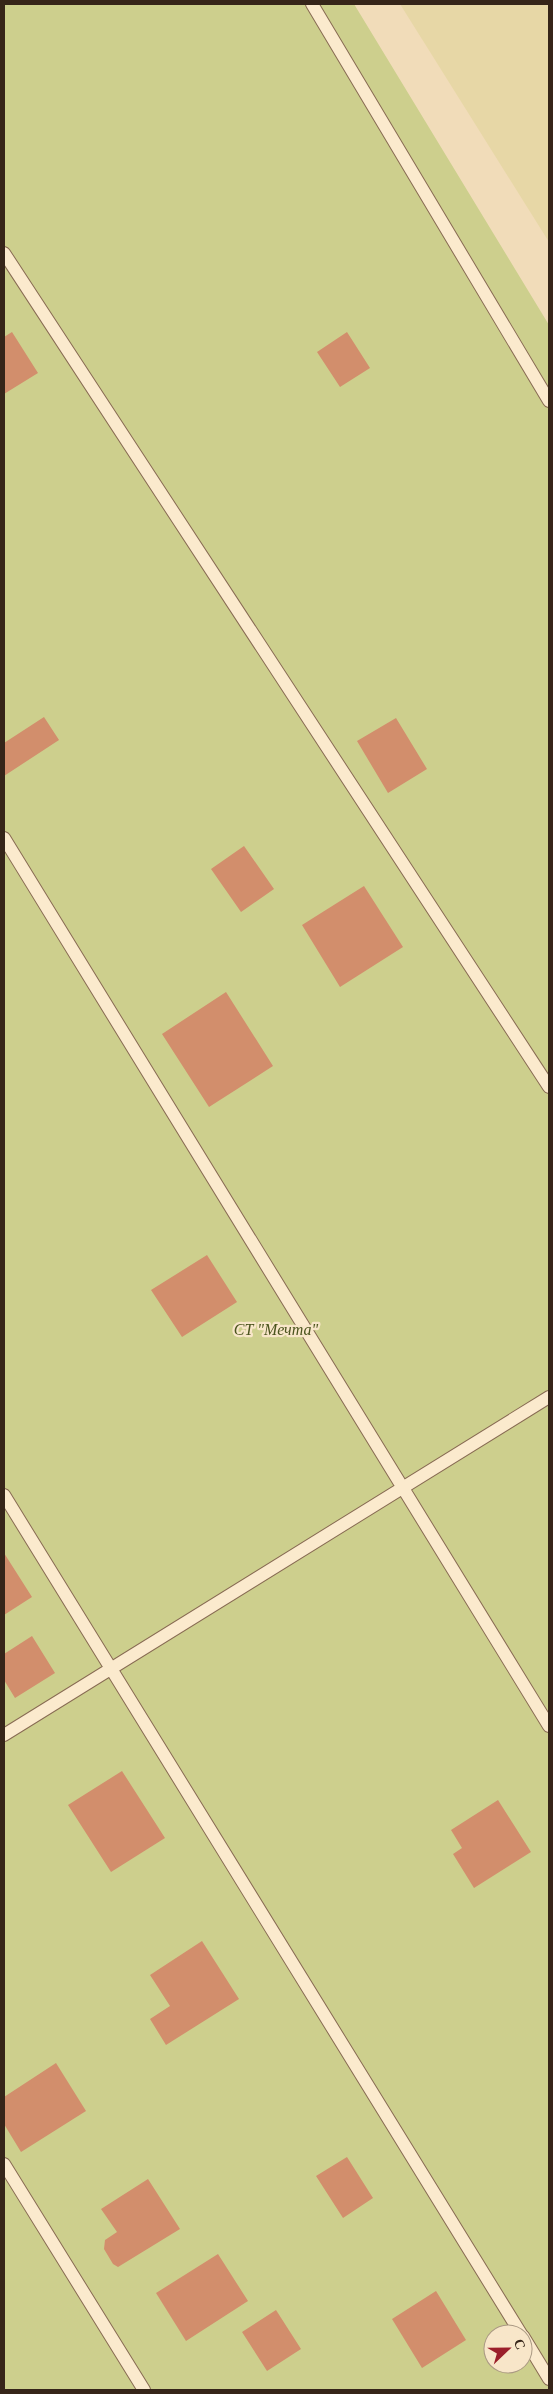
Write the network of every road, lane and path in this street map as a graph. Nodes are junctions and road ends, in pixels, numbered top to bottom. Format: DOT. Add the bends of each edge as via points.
graph roads {
  1 [pos="312,4"];
  2 [pos="4,253"];
  3 [pos="549,401"];
  4 [pos="4,838"];
  5 [pos="549,1087"];
  6 [pos="549,1397"];
  7 [pos="404,1487"];
  8 [pos="4,1495"];
  9 [pos="111,1669"];
  10 [pos="549,1726"];
  11 [pos="4,1735"];
  12 [pos="4,2164"];
  13 [pos="515,2324"];
  14 [pos="533,2353"];
  15 [pos="549,2379"];
  16 [pos="144,2390"];
  1 -- 3 [label="lane"];
  2 -- 5 [label="lane"];
  4 -- 7 [label="lane"];
  6 -- 7 [label="lane"];
  7 -- 9 [label="lane"];
  7 -- 10 [label="lane"];
  8 -- 9 [label="lane"];
  9 -- 11 [label="lane"];
  9 -- 13 [label="lane"];
  12 -- 16 [label="lane"];
  14 -- 15 [label="lane"];
}
